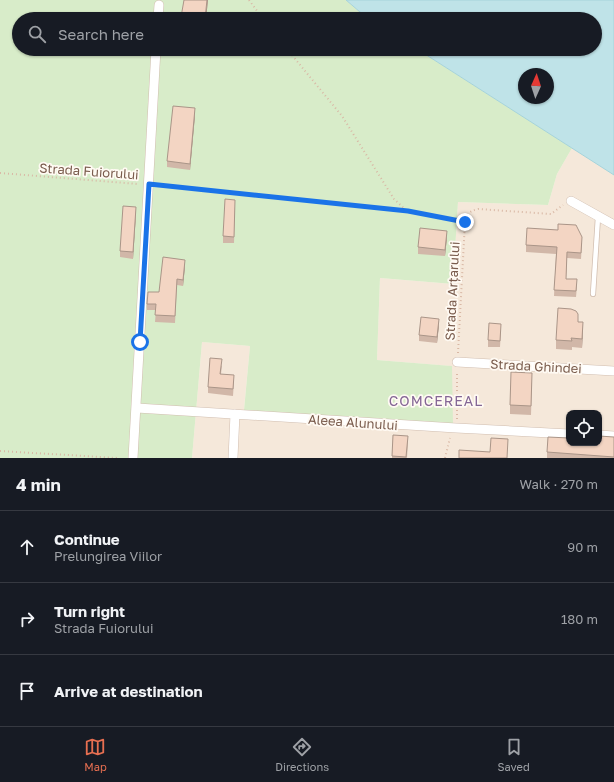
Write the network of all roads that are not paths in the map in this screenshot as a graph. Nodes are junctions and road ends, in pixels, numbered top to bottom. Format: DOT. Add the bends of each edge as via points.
graph roads {
  1 [pos="159,4"];
  2 [pos="158,12"];
  3 [pos="156,56"];
  4 [pos="571,201"];
  5 [pos="598,216"];
  6 [pos="614,225"];
  7 [pos="593,294"];
  8 [pos="457,362"];
  9 [pos="614,371"];
  10 [pos="137,408"];
  11 [pos="235,414"];
  12 [pos="566,434"];
  13 [pos="602,435"];
  14 [pos="614,436"];
  15 [pos="133,458"];
  16 [pos="233,458"];
  1 -- 2 [label="street"];
  3 -- 10 [label="street"];
  4 -- 5 [label="street"];
  5 -- 6 [label="street"];
  5 -- 7 [label="lane"];
  8 -- 9 [label="street, Strada Ghindei"];
  10 -- 11 [label="street, Aleea Alunului"];
  10 -- 15 [label="street"];
  11 -- 12 [label="street, Aleea Alunului"];
  11 -- 16 [label="street"];
  13 -- 14 [label="street"];
}
